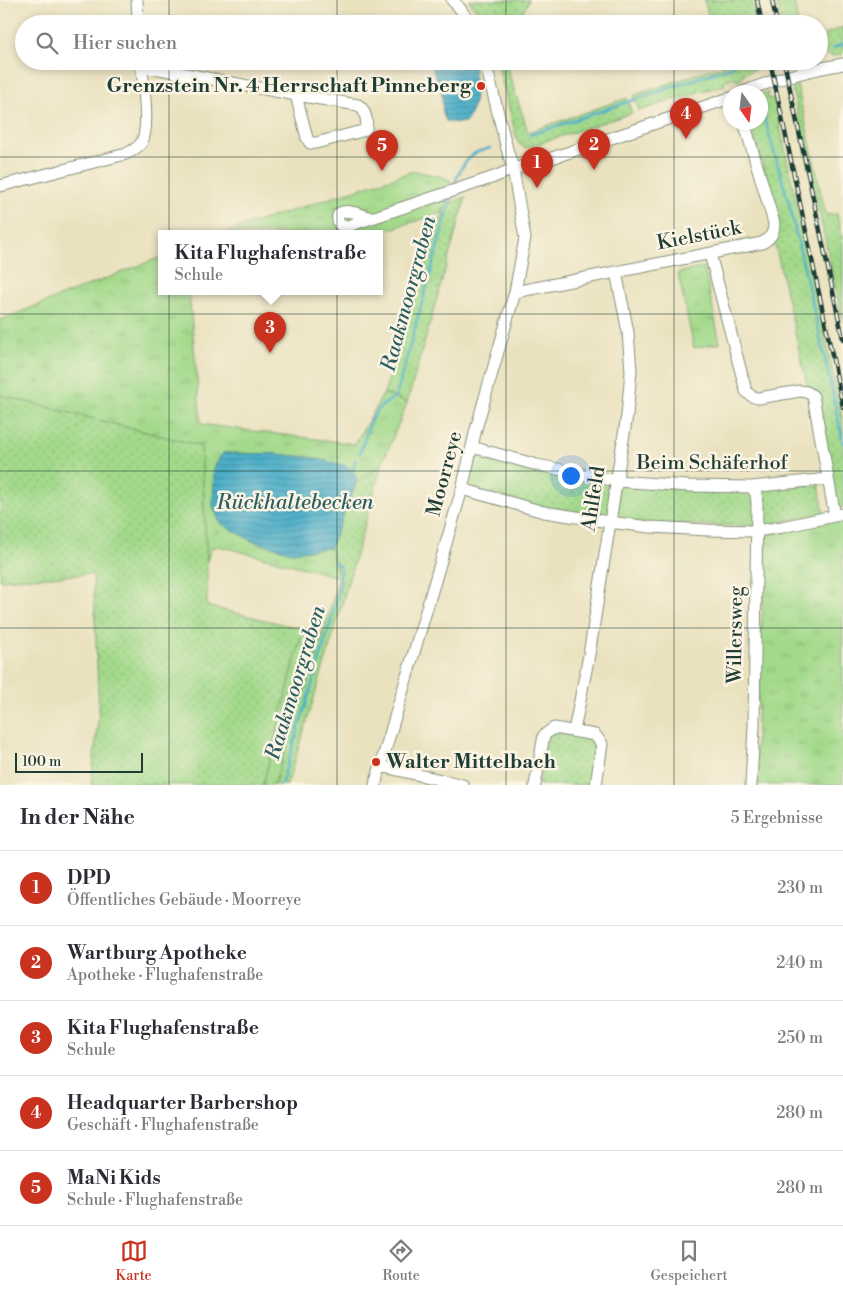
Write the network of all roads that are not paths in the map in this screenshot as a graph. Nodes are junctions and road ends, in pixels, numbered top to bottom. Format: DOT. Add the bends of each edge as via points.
graph roads {
  1 [pos="136,0"];
  2 [pos="452,0"];
  3 [pos="137,15"];
  4 [pos="464,15"];
  5 [pos="843,64"];
  6 [pos="828,67"];
  7 [pos="142,70"];
  8 [pos="165,70"];
  9 [pos="487,70"];
  10 [pos="812,70"];
  11 [pos="761,85"];
  12 [pos="296,95"];
  13 [pos="723,100"];
  14 [pos="746,130"];
  15 [pos="513,169"];
  16 [pos="0,186"];
  17 [pos="371,218"];
  18 [pos="710,254"];
  19 [pos="616,272"];
  20 [pos="515,292"];
  21 [pos="472,447"];
  22 [pos="828,479"];
  23 [pos="617,481"];
  24 [pos="752,486"];
  25 [pos="462,489"];
  26 [pos="839,515"];
  27 [pos="609,522"];
  28 [pos="756,531"];
  29 [pos="574,731"];
  30 [pos="380,766"];
  31 [pos="375,785"];
  32 [pos="463,785"];
  33 [pos="535,785"];
  34 [pos="596,785"];
  35 [pos="751,785"];
  1 -- 3 [label="street"];
  2 -- 4 [label="street"];
  5 -- 6 [label="street"];
  7 -- 16 [label="street" via="145,126 138,146 126,154"];
  8 -- 12 [label="street"];
  9 -- 15 [label="street, Moorreye"];
  10 -- 11 [label="street"];
  12 -- 12 [label="street" via="360,106 366,128 310,143"];
  13 -- 15 [label="street"];
  14 -- 18 [label="street, Kielstück" via="773,215 774,229 771,238 762,243"];
  15 -- 17 [label="street"];
  15 -- 20 [label="street, Moorreye" via="525,238"];
  18 -- 19 [label="street, Kielstück"];
  18 -- 22 [label="street" via="746,391 759,398 800,391 813,396"];
  19 -- 20 [label="street, Kielstück"];
  19 -- 23 [label="street, Ahlfeld" via="628,332 631,371"];
  20 -- 21 [label="street, Moorreye"];
  21 -- 23 [label="street, Beim Schäferhof" via="537,465"];
  21 -- 25 [label="street, Moorreye"];
  22 -- 24 [label="street, Beim Schäferhof"];
  22 -- 26 [label="street"];
  23 -- 24 [label="street, Beim Schäferhof"];
  23 -- 27 [label="street, Ahlfeld"];
  24 -- 28 [label="street, Willersweg" via="758,504"];
  25 -- 27 [label="street" via="544,512"];
  25 -- 30 [label="street, Moorreye"];
  26 -- 28 [label="street"];
  27 -- 28 [label="street"];
  27 -- 29 [label="street, Ahlfeld"];
  28 -- 35 [label="street, Willersweg"];
  29 -- 33 [label="street" via="554,728 544,735"];
  29 -- 34 [label="street" via="595,735 602,744"];
  30 -- 31 [label="street, Moorreye"];
  30 -- 32 [label="street"];
}
